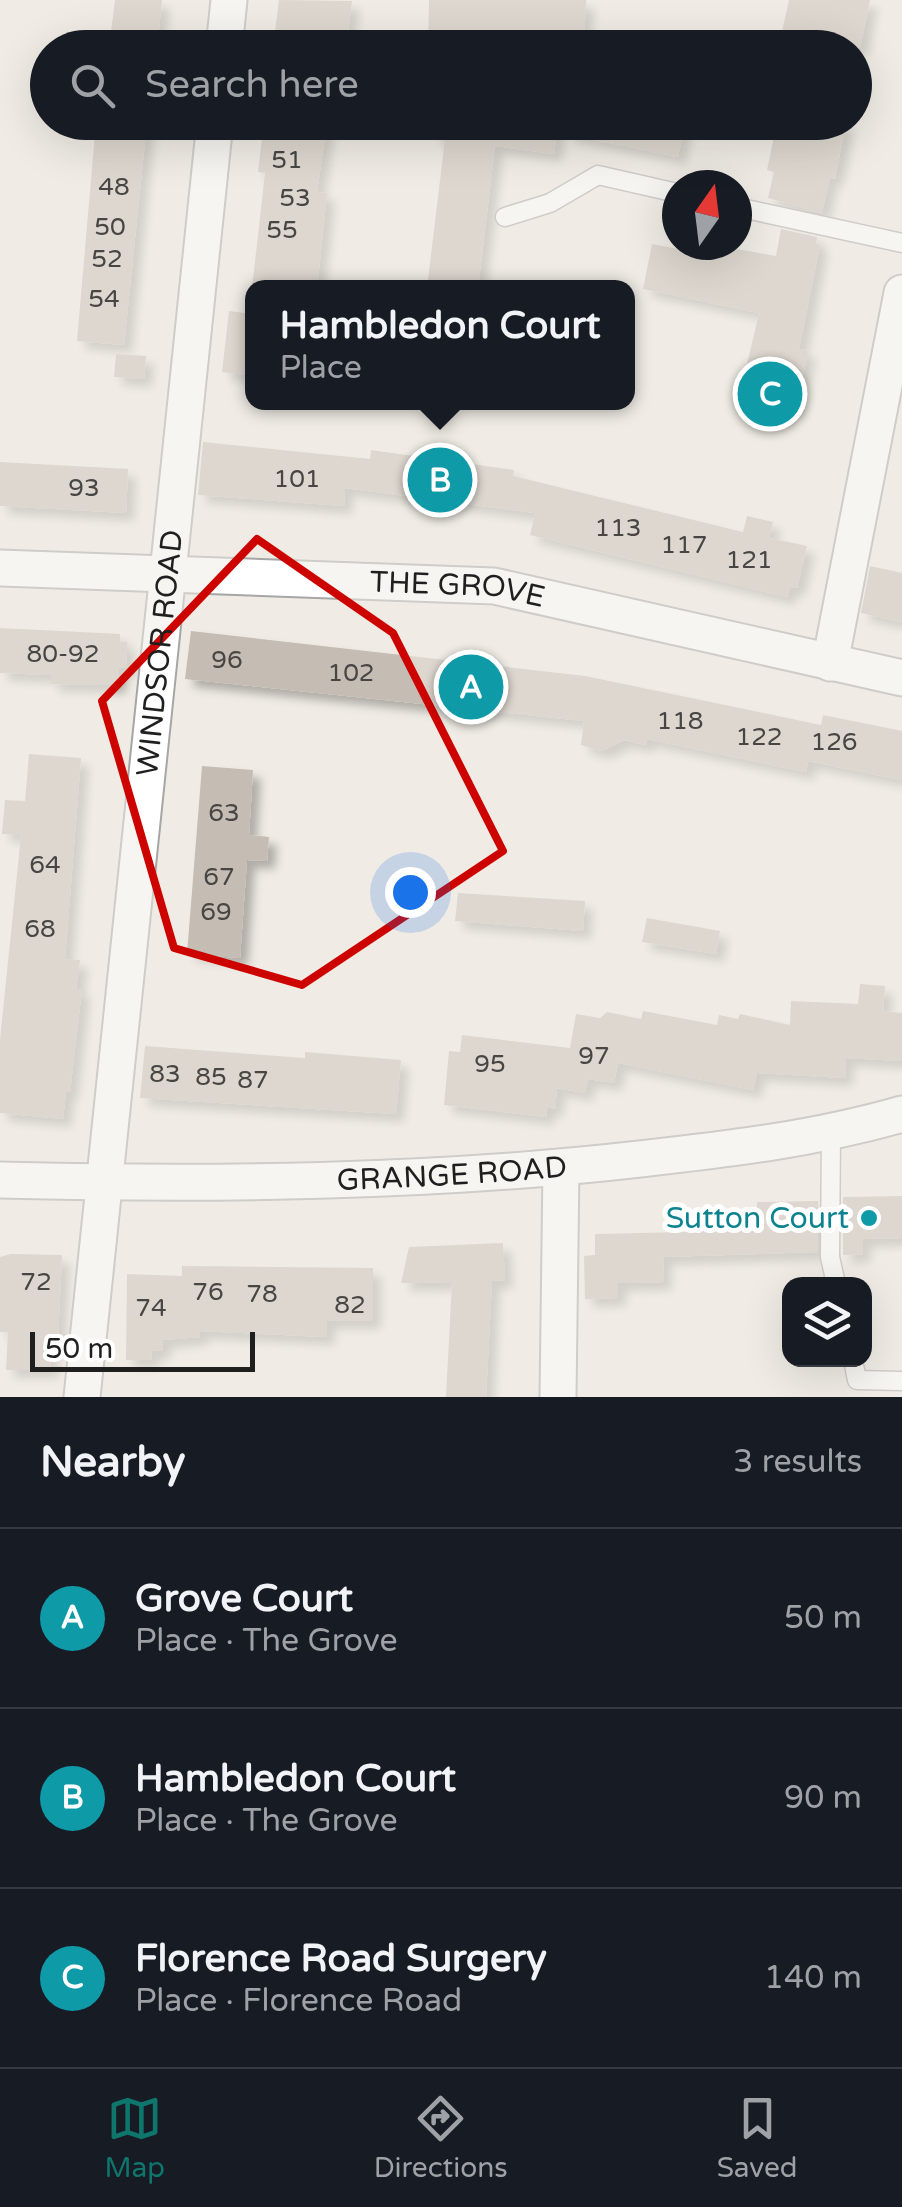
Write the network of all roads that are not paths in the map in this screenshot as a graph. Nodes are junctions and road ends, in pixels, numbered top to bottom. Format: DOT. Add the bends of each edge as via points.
graph roads {
  1 [pos="229,0"];
  2 [pos="226,30"];
  3 [pos="214,140"];
  4 [pos="662,190"];
  5 [pos="752,209"];
  6 [pos="505,217"];
  7 [pos="902,243"];
  8 [pos="902,293"];
  9 [pos="898,332"];
  10 [pos="0,568"];
  11 [pos="167,574"];
  12 [pos="830,663"];
  13 [pos="902,678"];
  14 [pos="902,1114"];
  15 [pos="830,1134"];
  16 [pos="560,1168"];
  17 [pos="0,1180"];
  18 [pos="101,1182"];
  19 [pos="834,1277"];
  20 [pos="854,1367"];
  21 [pos="902,1382"];
  22 [pos="82,1397"];
  23 [pos="558,1397"];
  1 -- 2 [label="street"];
  3 -- 11 [label="street, WINDSOR ROAD"];
  4 -- 6 [label="lane" via="598,175 550,203"];
  5 -- 7 [label="lane"];
  8 -- 9 [label="street"];
  9 -- 12 [label="street"];
  10 -- 11 [label="street, THE GROVE"];
  11 -- 12 [label="street, THE GROVE" via="494,586"];
  11 -- 18 [label="street, WINDSOR ROAD"];
  12 -- 13 [label="street, THE GROVE"];
  14 -- 15 [label="street, GRANGE ROAD"];
  15 -- 16 [label="street, GRANGE ROAD"];
  15 -- 19 [label="lane"];
  16 -- 18 [label="street, GRANGE ROAD"];
  16 -- 23 [label="street"];
  17 -- 18 [label="street, GRANGE ROAD"];
  18 -- 22 [label="street, WINDSOR ROAD"];
  20 -- 21 [label="lane" via="857,1380"];
}
